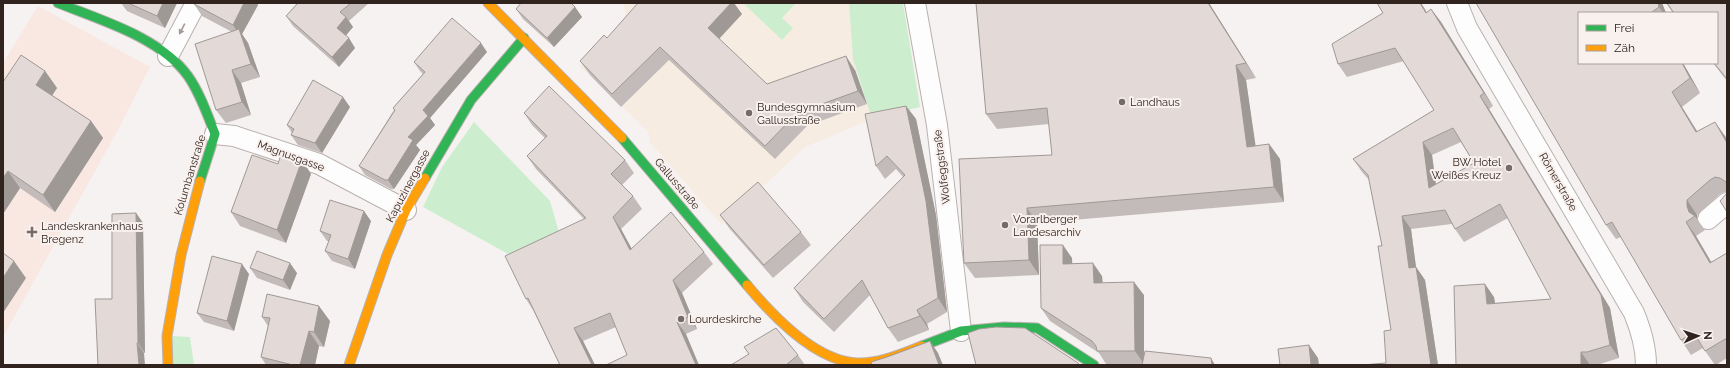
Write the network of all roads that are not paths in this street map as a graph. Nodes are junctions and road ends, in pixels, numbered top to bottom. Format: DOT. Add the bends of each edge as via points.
graph roads {
  1 [pos="58,3"];
  2 [pos="196,3"];
  3 [pos="488,3"];
  4 [pos="915,3"];
  5 [pos="1457,3"];
  6 [pos="524,38"];
  7 [pos="168,56"];
  8 [pos="215,134"];
  9 [pos="1727,203"];
  10 [pos="406,210"];
  11 [pos="1708,219"];
  12 [pos="961,331"];
  13 [pos="858,364"];
  14 [pos="168,365"];
  15 [pos="349,365"];
  16 [pos="1094,365"];
  17 [pos="1646,365"];
  1 -- 7 [label="street, Kolumbanstraße" via="145,40"];
  2 -- 7 [label="street, one-way"];
  3 -- 6 [label="street, Gallusstraße"];
  4 -- 12 [label="street, Wolfeggstraße" via="937,125"];
  5 -- 17 [label="street, Römerstraße" via="1467,28 1634,313 1643,334"];
  6 -- 10 [label="street, Kapuzinergasse" via="471,100"];
  6 -- 13 [label="street, Gallusstraße" via="622,138 757,297 807,343 842,361"];
  7 -- 8 [label="street, Kolumbanstraße" via="185,72"];
  8 -- 10 [label="street, Magnusgasse" via="234,136 319,164"];
  8 -- 14 [label="street, Kolumbanstraße" via="197,189 181,255 167,336"];
  9 -- 11 [label="street"];
  10 -- 15 [label="street, Kapuzinergasse" via="387,255"];
  12 -- 13 [label="street, Gallusstraße" via="891,358"];
  12 -- 16 [label="street, Gallusstraße" via="1004,327 1037,328"];
}
